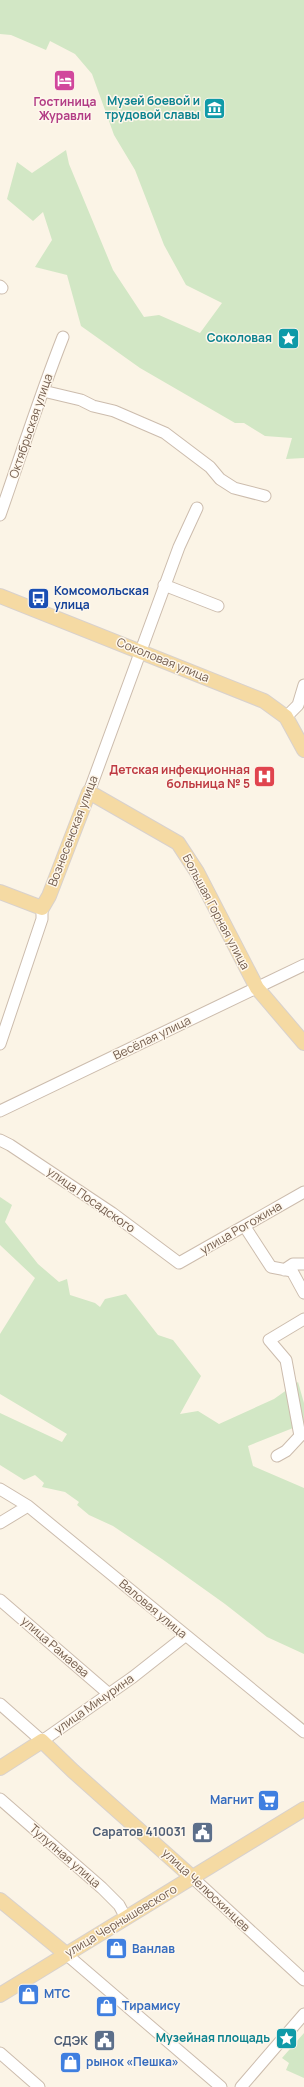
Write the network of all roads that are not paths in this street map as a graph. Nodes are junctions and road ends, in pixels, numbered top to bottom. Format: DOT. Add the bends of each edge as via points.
graph roads {
  1 [pos="63,337"];
  2 [pos="43,391"];
  3 [pos="264,496"];
  4 [pos="197,508"];
  5 [pos="0,515"];
  6 [pos="164,585"];
  7 [pos="0,596"];
  8 [pos="218,606"];
  9 [pos="140,651"];
  10 [pos="304,685"];
  11 [pos="286,717"];
  12 [pos="304,750"];
  13 [pos="89,792"];
  14 [pos="0,892"];
  15 [pos="42,908"];
  16 [pos="304,965"];
  17 [pos="257,988"];
  18 [pos="304,1043"];
  19 [pos="0,1044"];
  20 [pos="0,1111"];
  21 [pos="0,1140"];
  22 [pos="304,1192"];
  23 [pos="245,1227"];
  24 [pos="179,1263"];
  25 [pos="304,1264"];
  26 [pos="284,1270"];
  27 [pos="304,1293"];
  28 [pos="304,1319"];
  29 [pos="277,1456"];
  30 [pos="0,1489"];
  31 [pos="28,1506"];
  32 [pos="0,1523"];
  33 [pos="0,1600"];
  34 [pos="185,1636"];
  35 [pos="110,1694"];
  36 [pos="0,1704"];
  37 [pos="304,1732"];
  38 [pos="42,1740"];
  39 [pos="0,1768"];
  40 [pos="0,1799"];
  41 [pos="304,1809"];
  42 [pos="193,1878"];
  43 [pos="0,1900"];
  44 [pos="126,1918"];
  45 [pos="66,1954"];
  46 [pos="304,1980"];
  47 [pos="0,1995"];
  48 [pos="304,2014"];
  49 [pos="0,2053"];
  50 [pos="39,2087"];
  51 [pos="221,2087"];
  52 [pos="241,2087"];
  1 -- 2 [label="street, Октябрьская улица"];
  2 -- 3 [label="street" via="114,411 165,433 234,488"];
  2 -- 5 [label="street, Октябрьская улица"];
  4 -- 6 [label="street, Вознесенская улица"];
  6 -- 8 [label="street"];
  6 -- 9 [label="street, Вознесенская улица"];
  7 -- 9 [label="main road, Соколовая улица"];
  9 -- 11 [label="main road, Соколовая улица" via="257,697 271,704"];
  9 -- 13 [label="street, Вознесенская улица"];
  10 -- 11 [label="street" via="298,705"];
  11 -- 12 [label="main road, Соколовая улица"];
  13 -- 15 [label="main road, Вознесенская улица"];
  13 -- 17 [label="main road, Большая Горная улица" via="178,843 197,872"];
  14 -- 15 [label="main road"];
  15 -- 19 [label="street, Вознесенская улица" via="42,919"];
  16 -- 17 [label="street, Весёлая улица"];
  17 -- 18 [label="main road, Большая Горная улица"];
  17 -- 20 [label="street, Весёлая улица"];
  21 -- 24 [label="street, улица Посадского" via="10,1144 112,1213"];
  22 -- 23 [label="street, улица Рогожина"];
  23 -- 24 [label="street, улица Рогожина"];
  23 -- 26 [label="street" via="271,1267"];
  25 -- 26 [label="street" via="293,1264"];
  26 -- 27 [label="street" via="292,1271"];
  28 -- 29 [label="street" via="269,1340 286,1360 300,1436 286,1451"];
  30 -- 31 [label="street, Валовая улица"];
  31 -- 32 [label="street"];
  31 -- 34 [label="street, Валовая улица"];
  33 -- 35 [label="street, улица Рамаева"];
  34 -- 35 [label="street, улица Мичурина"];
  34 -- 37 [label="street, Валовая улица"];
  35 -- 38 [label="street, улица Мичурина"];
  36 -- 38 [label="street, улица Челюскинцев"];
  38 -- 39 [label="main road, улица Мичурина"];
  38 -- 42 [label="main road, улица Челюскинцев"];
  40 -- 44 [label="street, Тулупная улица" via="102,1888 119,1905"];
  41 -- 42 [label="main road, улица Чернышевского"];
  42 -- 44 [label="main road, улица Чернышевского"];
  42 -- 46 [label="street, улица Челюскинцев"];
  43 -- 45 [label="main road"];
  44 -- 45 [label="main road, улица Чернышевского"];
  45 -- 47 [label="main road, улица Чернышевского"];
  45 -- 51 [label="street"];
  48 -- 52 [label="street"];
  49 -- 50 [label="street"];
}
